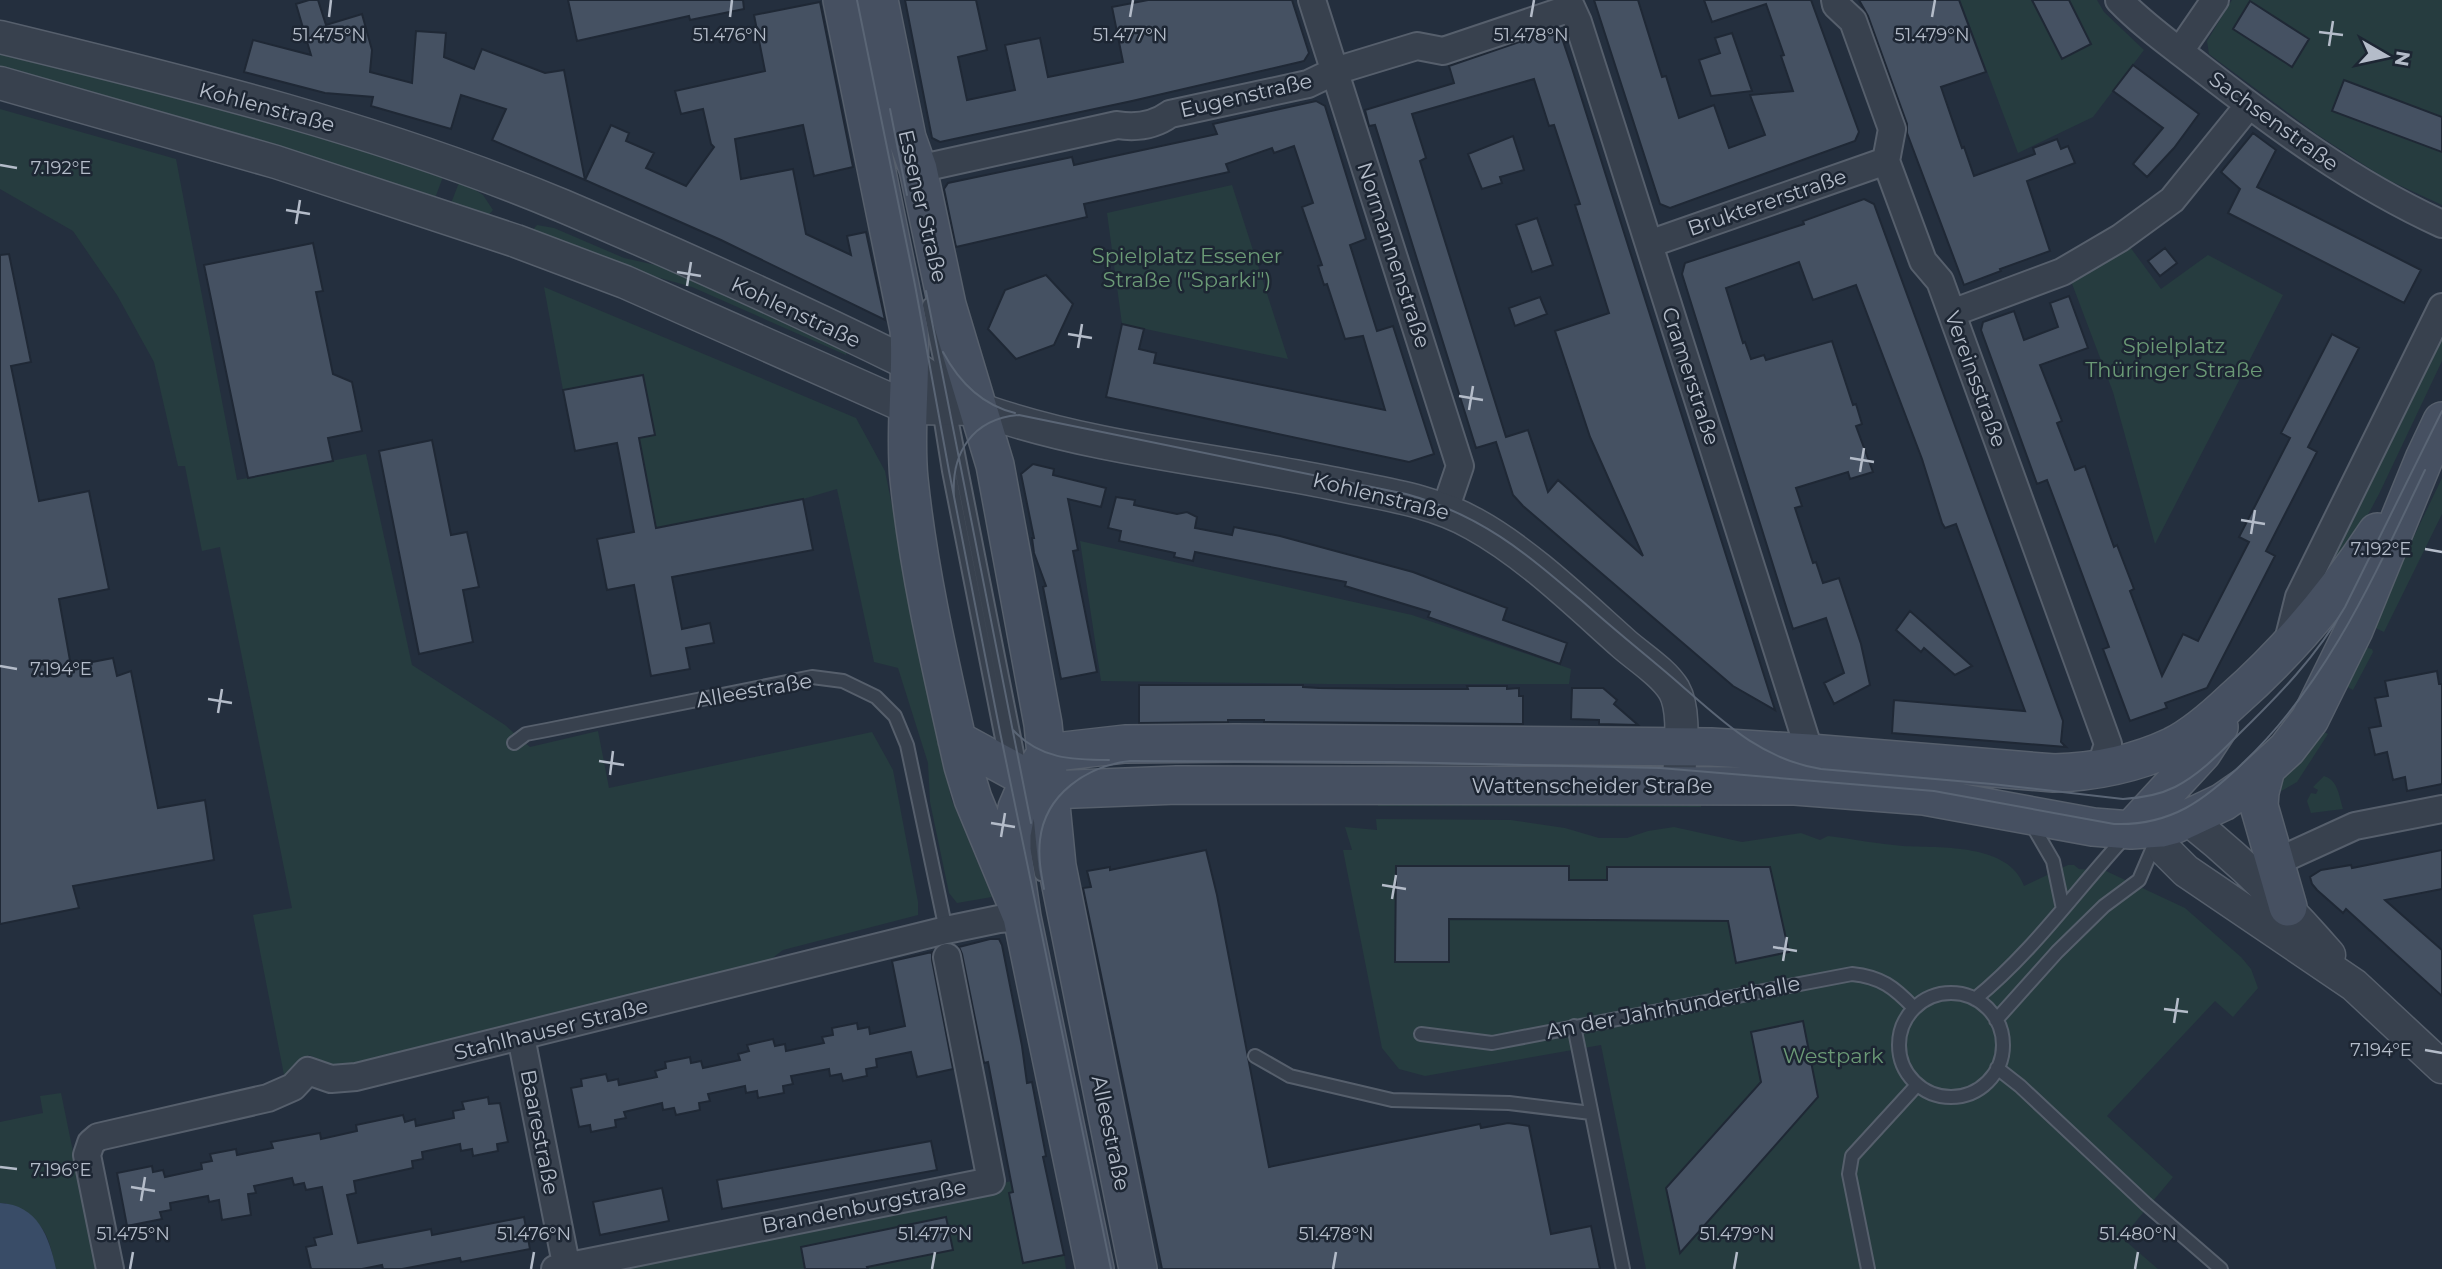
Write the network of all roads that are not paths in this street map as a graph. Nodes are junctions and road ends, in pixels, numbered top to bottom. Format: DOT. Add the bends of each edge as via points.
graph roads {
  1 [pos="842,0"];
  2 [pos="1312,0"];
  3 [pos="1835,0"];
  4 [pos="2119,0"];
  5 [pos="2215,0"];
  6 [pos="1569,4"];
  7 [pos="881,11"];
  8 [pos="0,37"];
  9 [pos="2180,51"];
  10 [pos="1335,71"];
  11 [pos="0,83"];
  12 [pos="2249,106"];
  13 [pos="1886,161"];
  14 [pos="909,165"];
  15 [pos="530,194"];
  16 [pos="2442,223"];
  17 [pos="516,241"];
  18 [pos="1649,244"];
  19 [pos="922,294"];
  20 [pos="2442,307"];
  21 [pos="1952,313"];
  22 [pos="938,395"];
  23 [pos="2442,421"];
  24 [pos="2424,459"];
  25 [pos="1445,510"];
  26 [pos="2286,650"];
  27 [pos="2242,693"];
  28 [pos="957,740"];
  29 [pos="514,743"];
  30 [pos="1680,747"];
  31 [pos="1810,752"];
  32 [pos="2266,768"];
  33 [pos="2100,769"];
  34 [pos="1028,781"];
  35 [pos="1679,785"];
  36 [pos="2442,809"];
  37 [pos="2025,814"];
  38 [pos="2160,819"];
  39 [pos="2276,862"];
  40 [pos="1033,898"];
  41 [pos="2288,907"];
  42 [pos="2063,909"];
  43 [pos="946,930"];
  44 [pos="947,957"];
  45 [pos="2354,985"];
  46 [pos="1975,999"];
  47 [pos="1914,1008"];
  48 [pos="1996,1020"];
  49 [pos="1574,1026"];
  50 [pos="1421,1034"];
  51 [pos="521,1037"];
  52 [pos="1255,1056"];
  53 [pos="2442,1067"];
  54 [pos="1997,1068"];
  55 [pos="1917,1085"];
  56 [pos="1591,1113"];
  57 [pos="1095,1203"];
  58 [pos="563,1268"];
  59 [pos="110,1269"];
  60 [pos="1096,1269"];
  61 [pos="1138,1269"];
  62 [pos="1623,1269"];
  63 [pos="1868,1269"];
  64 [pos="2221,1269"];
  1 -- 22 [label="main road, Essener Straße" via="908,330"];
  2 -- 10 [label="street, Normannenstraße"];
  3 -- 13 [label="street, Vereinsstraße" via="1853,21 1892,129"];
  4 -- 9 [label="street, Sachsenstraße"];
  5 -- 9 [label="street"];
  6 -- 10 [label="street, Eugenstraße" via="1443,51 1417,46"];
  6 -- 18 [label="street, Cramerstraße"];
  7 -- 14 [label="main road, Essener Straße"];
  8 -- 15 [label="street, Kohlenstraße" via="343,128"];
  9 -- 12 [label="street, Sachsenstraße"];
  10 -- 14 [label="street, Eugenstraße" via="1308,84 1170,114 1160,121"];
  10 -- 25 [label="street, Normannenstraße" via="1460,466"];
  11 -- 17 [label="street, Kohlenstraße" via="276,162"];
  12 -- 16 [label="street, Sachsenstraße" via="2329,162"];
  12 -- 21 [label="street" via="2172,200 2124,234 2063,272"];
  13 -- 18 [label="street, Bruktererstraße"];
  13 -- 21 [label="street, Vereinsstraße" via="1923,261 1940,281"];
  14 -- 22 [label="main road, Essener Straße" via="947,305"];
  15 -- 17 [label="street"];
  15 -- 22 [label="street, Kohlenstraße" via="690,263"];
  17 -- 22 [label="street, Kohlenstraße"];
  18 -- 31 [label="street, Cramerstraße"];
  19 -- 22 [label="lane"];
  20 -- 26 [label="street" via="2299,597"];
  21 -- 33 [label="street, Vereinsstraße" via="2108,744"];
  22 -- 25 [label="street, Kohlenstraße" via="1030,426 1087,439 1265,469"];
  22 -- 28 [label="main road, Alleestraße" via="909,476 919,551"];
  22 -- 34 [label="main road, Alleestraße" via="995,465 1034,663"];
  23 -- 24 [label="main road, Wattenscheider Straße"];
  24 -- 26 [label="main road, Wattenscheider Straße" via="2337,591"];
  24 -- 32 [label="main road, Wattenscheider Straße" via="2326,689 2310,719"];
  25 -- 30 [label="street, Kohlenstraße" via="1495,536 1661,675 1679,704"];
  26 -- 27 [label="main road, Wattenscheider Straße"];
  27 -- 33 [label="main road, Wattenscheider Straße" via="2173,746"];
  27 -- 38 [label="main road, Wattenscheider Straße"];
  28 -- 34 [label="main road"];
  28 -- 40 [label="main road, Alleestraße" via="973,799"];
  29 -- 43 [label="lane, Alleestraße" via="526,734 812,677 843,681 876,697 895,716 907,745"];
  30 -- 31 [label="main road, Wattenscheider Straße"];
  30 -- 34 [label="main road, Wattenscheider Straße" via="1125,744"];
  30 -- 35 [label="street, Kohlenstraße"];
  31 -- 33 [label="main road, Wattenscheider Straße" via="2054,773"];
  32 -- 38 [label="main road, Wattenscheider Straße" via="2223,802"];
  32 -- 39 [label="main road" via="2259,806"];
  33 -- 38 [label="main road"];
  34 -- 35 [label="main road, Wattenscheider Straße"];
  34 -- 40 [label="main road, Alleestraße" via="1012,834 1012,850"];
  34 -- 61 [label="main road, Alleestraße" via="1057,866"];
  35 -- 37 [label="main road, Wattenscheider Straße" via="1878,791"];
  36 -- 39 [label="street" via="2355,826"];
  37 -- 38 [label="main road, Wattenscheider Straße" via="2093,827"];
  37 -- 42 [label="lane" via="2053,861"];
  38 -- 41 [label="street" via="2229,852"];
  38 -- 42 [label="lane"];
  38 -- 45 [label="street" via="2165,850 2186,871"];
  38 -- 48 [label="lane" via="2139,880 2104,906 2057,952"];
  39 -- 41 [label="main road"];
  40 -- 43 [label="street, Stahlhauser Straße" via="999,919"];
  40 -- 60 [label="main road, Alleestraße"];
  41 -- 45 [label="street"];
  42 -- 46 [label="lane" via="1999,980"];
  43 -- 51 [label="street, Stahlhauser Straße"];
  44 -- 58 [label="street, Brandenburgstraße" via="991,1181"];
  45 -- 53 [label="street"];
  46 -- 47 [label="lane" via="1942,995"];
  46 -- 48 [label="lane"];
  47 -- 49 [label="lane, An der Jahrhunderthalle" via="1893,986 1852,974"];
  47 -- 55 [label="lane" via="1900,1034 1900,1057"];
  48 -- 54 [label="lane" via="2002,1038"];
  49 -- 50 [label="lane, An der Jahrhunderthalle" via="1492,1043"];
  49 -- 56 [label="lane"];
  51 -- 58 [label="street, Baarestraße"];
  51 -- 59 [label="street, Stahlhauser Straße" via="342,1080 309,1071 293,1087 268,1098 98,1137 90,1143 87,1155"];
  52 -- 56 [label="lane" via="1290,1076 1392,1100 1509,1103"];
  54 -- 55 [label="lane" via="1975,1091 1955,1097 1938,1096"];
  54 -- 64 [label="lane"];
  55 -- 63 [label="lane" via="1852,1156 1849,1174"];
  56 -- 62 [label="lane"];
  57 -- 60 [label="lane"];
}
